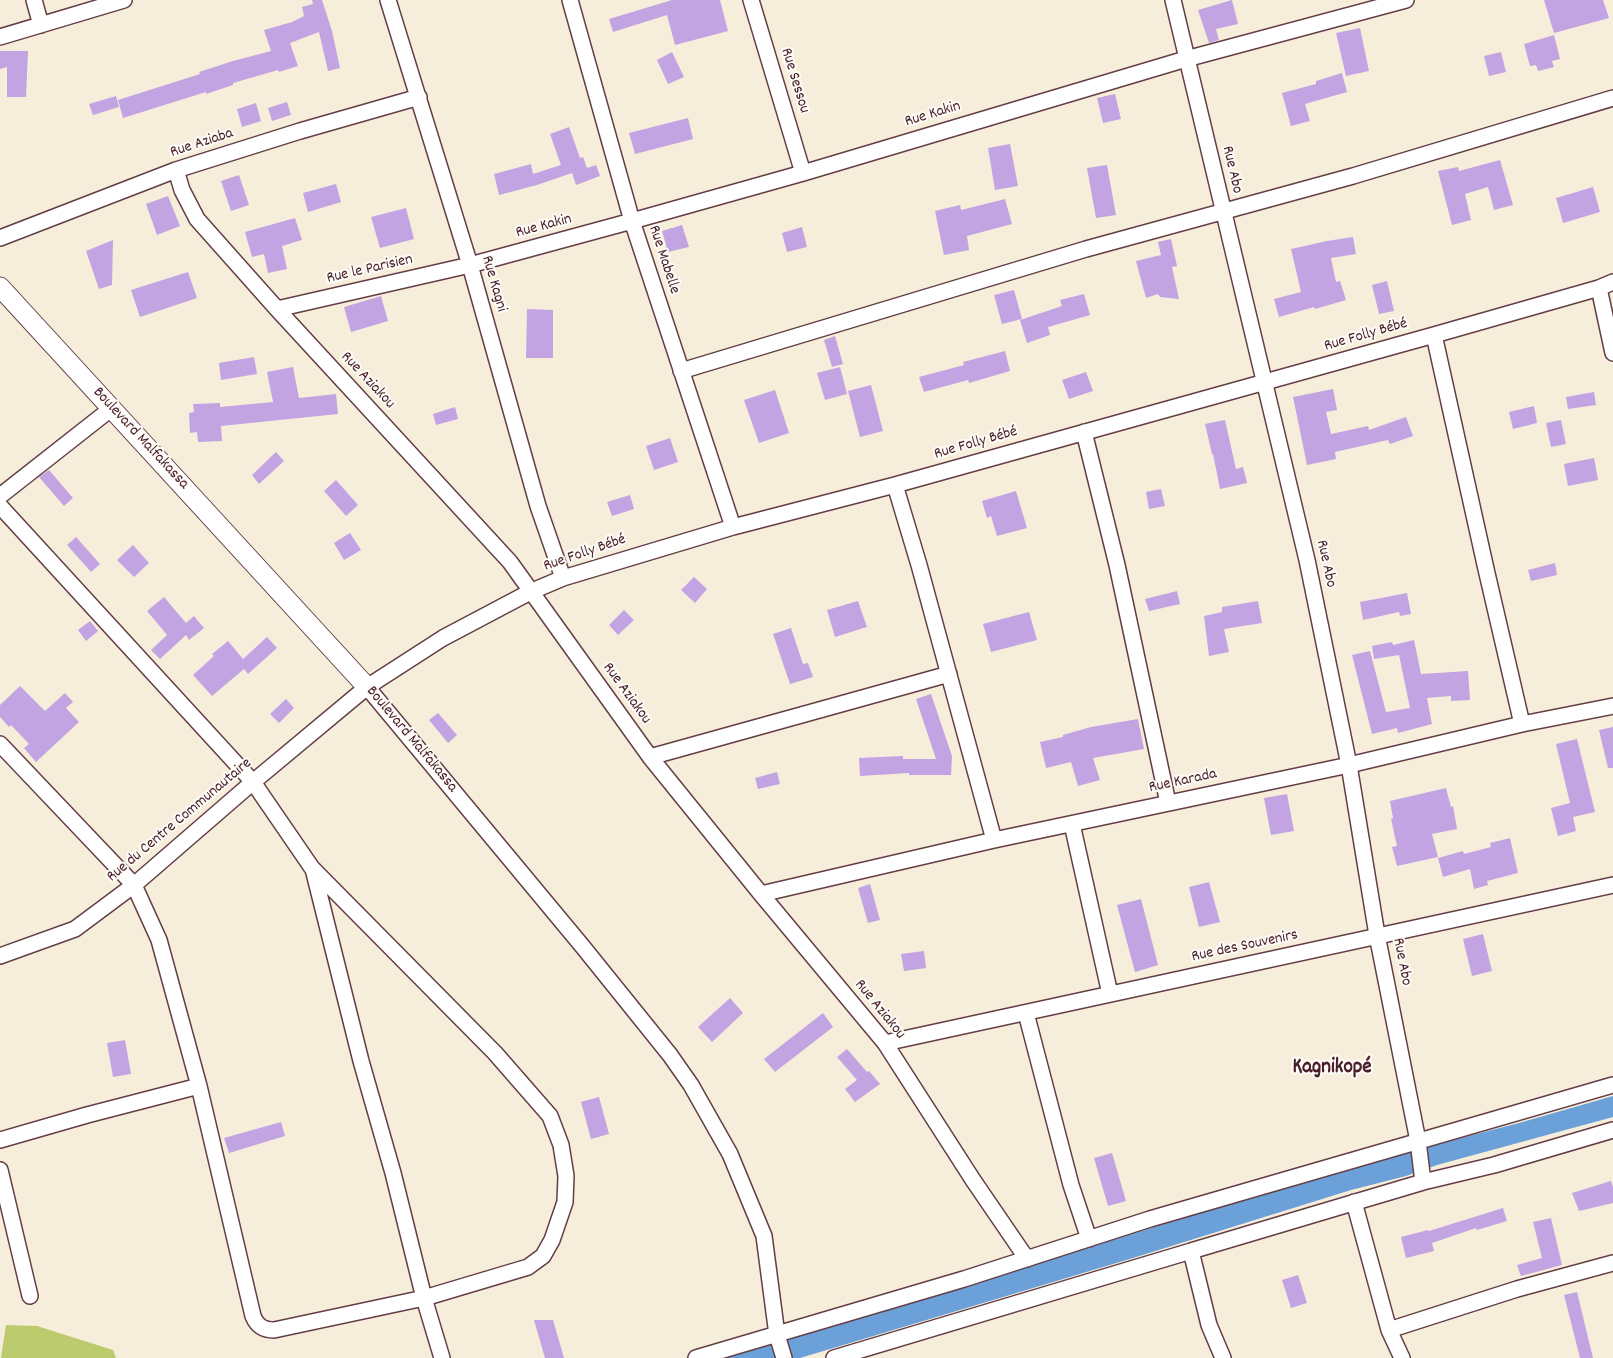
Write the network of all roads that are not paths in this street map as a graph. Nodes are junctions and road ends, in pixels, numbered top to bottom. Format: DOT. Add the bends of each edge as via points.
graph roads {
  1 [pos="34,0"];
  2 [pos="124,0"];
  3 [pos="388,0"];
  4 [pos="570,0"];
  5 [pos="751,0"];
  6 [pos="1173,0"];
  7 [pos="1406,0"];
  8 [pos="1355,7"];
  9 [pos="41,25"];
  10 [pos="0,37"];
  11 [pos="1186,59"];
  12 [pos="419,97"];
  13 [pos="1613,98"];
  14 [pos="176,170"];
  15 [pos="802,173"];
  16 [pos="1223,213"];
  17 [pos="632,221"];
  18 [pos="0,238"];
  19 [pos="470,265"];
  20 [pos="1606,285"];
  21 [pos="0,287"];
  22 [pos="277,309"];
  23 [pos="1434,335"];
  24 [pos="1613,353"];
  25 [pos="681,371"];
  26 [pos="1265,382"];
  27 [pos="112,408"];
  28 [pos="1084,432"];
  29 [pos="895,485"];
  30 [pos="0,496"];
  31 [pos="0,506"];
  32 [pos="732,527"];
  33 [pos="563,578"];
  34 [pos="530,592"];
  35 [pos="949,674"];
  36 [pos="368,687"];
  37 [pos="1613,706"];
  38 [pos="1522,724"];
  39 [pos="0,744"];
  40 [pos="650,757"];
  41 [pos="1349,765"];
  42 [pos="253,782"];
  43 [pos="1168,803"];
  44 [pos="1072,824"];
  45 [pos="994,840"];
  46 [pos="312,868"];
  47 [pos="134,885"];
  48 [pos="1613,885"];
  49 [pos="761,894"];
  50 [pos="1378,935"];
  51 [pos="0,956"];
  52 [pos="1110,994"];
  53 [pos="1026,1013"];
  54 [pos="885,1042"];
  55 [pos="1613,1085"];
  56 [pos="199,1086"];
  57 [pos="1613,1130"];
  58 [pos="0,1140"];
  59 [pos="1418,1141"];
  60 [pos="0,1170"];
  61 [pos="1423,1182"];
  62 [pos="1354,1202"];
  63 [pos="1089,1239"];
  64 [pos="1191,1250"];
  65 [pos="1027,1259"];
  66 [pos="1613,1263"];
  67 [pos="30,1296"];
  68 [pos="424,1298"];
  69 [pos="1389,1330"];
  70 [pos="777,1335"];
  71 [pos="442,1358"];
  72 [pos="696,1358"];
  73 [pos="784,1358"];
  74 [pos="834,1358"];
  75 [pos="1223,1358"];
  76 [pos="1402,1358"];
  1 -- 9 [label="street"];
  2 -- 9 [label="street"];
  3 -- 12 [label="street, Rue Kagni"];
  4 -- 17 [label="street, Rue Mabelle"];
  5 -- 15 [label="street, Rue Sessou"];
  6 -- 11 [label="street, Rue Abo"];
  7 -- 8 [label="street, Rue Kakin"];
  8 -- 11 [label="street, Rue Kakin"];
  9 -- 10 [label="street"];
  11 -- 15 [label="street, Rue Kakin"];
  11 -- 16 [label="street, Rue Abo"];
  12 -- 14 [label="street, Rue Aziaba"];
  12 -- 19 [label="street, Rue Kagni"];
  13 -- 16 [label="street"];
  14 -- 18 [label="street, Rue Aziaba"];
  14 -- 22 [label="street, Rue Aziakou" via="182,190 198,219"];
  15 -- 17 [label="street, Rue Kakin"];
  16 -- 25 [label="street" via="1086,249"];
  16 -- 26 [label="street, Rue Abo"];
  17 -- 19 [label="street, Rue Kakin"];
  17 -- 25 [label="street, Rue Mabelle"];
  19 -- 22 [label="street, Rue le Parisien"];
  19 -- 33 [label="street, Rue Kagni" via="538,506"];
  20 -- 23 [label="street, Rue Folly Bébé"];
  20 -- 24 [label="street"];
  21 -- 27 [label="street, Boulevard Malfakassa"];
  22 -- 34 [label="street, Rue Aziakou" via="510,562"];
  23 -- 26 [label="street, Rue Folly Bébé"];
  23 -- 38 [label="street"];
  25 -- 32 [label="street, Rue Mabelle"];
  26 -- 28 [label="street, Rue Folly Bébé"];
  26 -- 41 [label="street, Rue Abo" via="1307,560"];
  27 -- 30 [label="street"];
  27 -- 36 [label="street, Boulevard Malfakassa"];
  28 -- 29 [label="street, Rue Folly Bébé"];
  28 -- 43 [label="street"];
  29 -- 32 [label="street, Rue Folly Bébé"];
  29 -- 35 [label="street"];
  31 -- 42 [label="street"];
  32 -- 33 [label="street, Rue Folly Bébé"];
  33 -- 34 [label="street, Rue Folly Bébé"];
  34 -- 36 [label="street, Rue Folly Bébé" via="443,638"];
  34 -- 40 [label="street, Rue Aziakou"];
  35 -- 40 [label="street"];
  35 -- 45 [label="street"];
  36 -- 42 [label="street, Rue du Centre Communautaire"];
  36 -- 70 [label="street, Boulevard Malfakassa" via="583,947 691,1086 730,1154 764,1236"];
  37 -- 38 [label="street, Rue Karada"];
  38 -- 41 [label="street, Rue Karada"];
  39 -- 47 [label="street"];
  40 -- 49 [label="street, Rue Aziakou"];
  41 -- 43 [label="street, Rue Karada"];
  41 -- 50 [label="street, Rue Abo"];
  42 -- 46 [label="street"];
  42 -- 47 [label="street, Rue du Centre Communautaire"];
  43 -- 44 [label="street, Rue Karada"];
  44 -- 45 [label="street, Rue Karada"];
  44 -- 52 [label="street"];
  45 -- 49 [label="street, Rue Karada"];
  46 -- 68 [label="street"];
  46 -- 68 [label="street" via="495,1053 550,1116 561,1144 566,1176 565,1202 543,1256 528,1267"];
  47 -- 51 [label="street, Rue du Centre Communautaire" via="75,929"];
  47 -- 56 [label="street" via="159,940"];
  48 -- 50 [label="street, Rue des Souvenirs"];
  49 -- 54 [label="street, Rue Aziakou"];
  50 -- 52 [label="street, Rue des Souvenirs"];
  50 -- 59 [label="street, Rue Abo"];
  52 -- 53 [label="street, Rue des Souvenirs"];
  53 -- 54 [label="street, Rue des Souvenirs"];
  53 -- 63 [label="street" via="1071,1185"];
  54 -- 65 [label="street, Rue Aziakou" via="972,1180"];
  55 -- 59 [label="street"];
  56 -- 58 [label="street"];
  56 -- 68 [label="street" via="253,1316 259,1326 274,1330"];
  57 -- 61 [label="street"];
  59 -- 61 [label="street, Rue Abo"];
  59 -- 63 [label="street"];
  60 -- 67 [label="street"];
  61 -- 62 [label="street"];
  62 -- 64 [label="street"];
  62 -- 69 [label="street"];
  63 -- 65 [label="street"];
  64 -- 74 [label="street"];
  64 -- 75 [label="street" via="1210,1325"];
  65 -- 70 [label="street"];
  66 -- 69 [label="street" via="1517,1289"];
  68 -- 71 [label="street"];
  69 -- 76 [label="street"];
  70 -- 72 [label="street"];
  70 -- 73 [label="street, Boulevard Malfakassa"];
}
